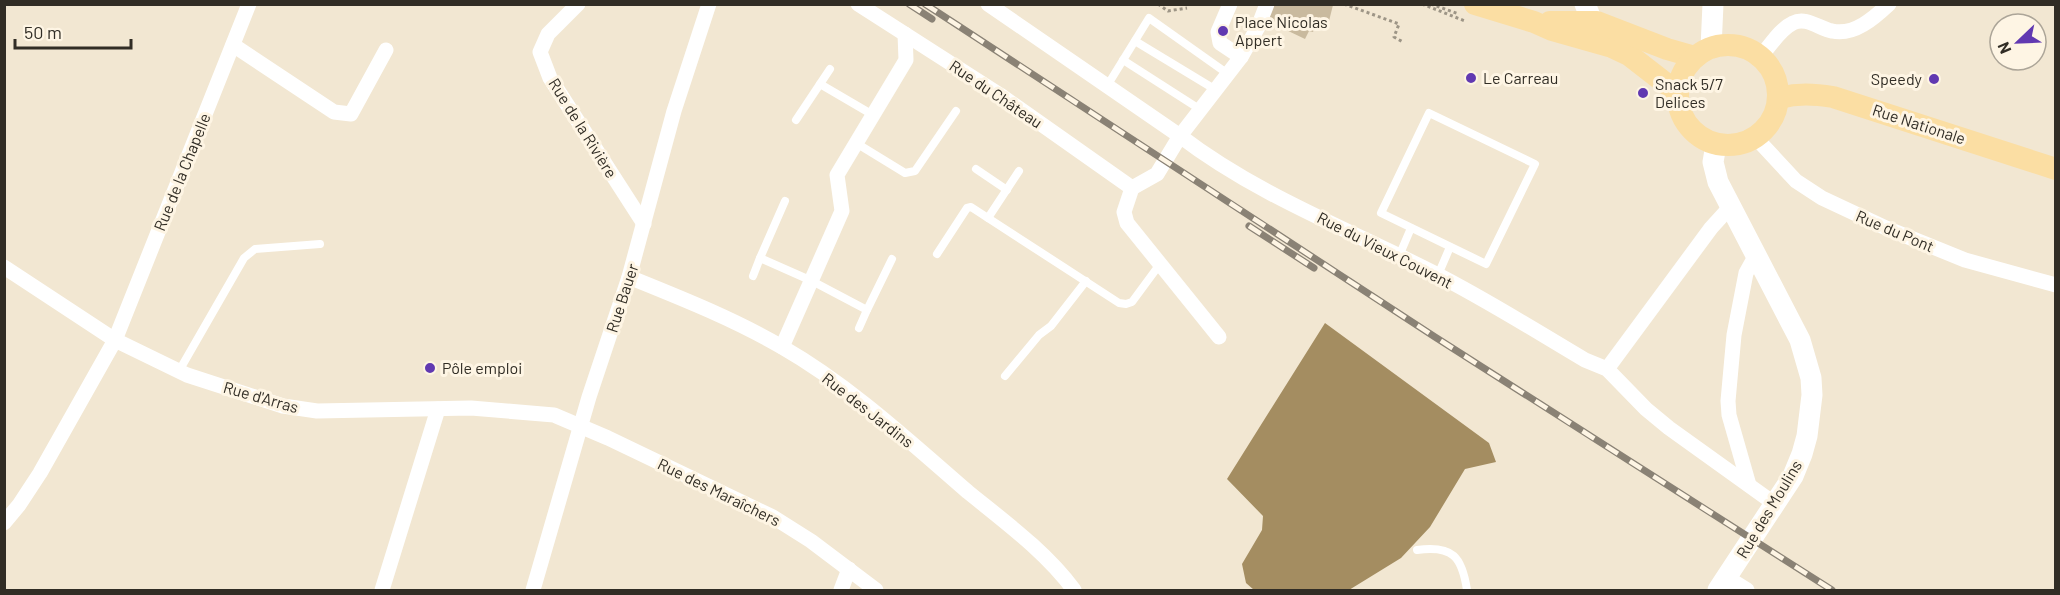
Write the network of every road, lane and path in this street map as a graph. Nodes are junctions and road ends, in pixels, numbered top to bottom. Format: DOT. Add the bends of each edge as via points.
graph roads {
  1 [pos="249,4"];
  2 [pos="578,4"];
  3 [pos="709,4"];
  4 [pos="858,4"];
  5 [pos="988,4"];
  6 [pos="1158,4"];
  7 [pos="1230,4"];
  8 [pos="1267,4"];
  9 [pos="1344,4"];
  10 [pos="1475,4"];
  11 [pos="1713,4"];
  12 [pos="1889,4"];
  13 [pos="1187,8"];
  14 [pos="1589,13"];
  15 [pos="1534,22"];
  16 [pos="905,34"];
  17 [pos="1135,41"];
  18 [pos="1403,42"];
  19 [pos="233,45"];
  20 [pos="386,50"];
  21 [pos="1703,52"];
  22 [pos="1761,56"];
  23 [pos="1241,57"];
  24 [pos="1123,60"];
  25 [pos="830,69"];
  26 [pos="1228,74"];
  27 [pos="820,84"];
  28 [pos="1107,86"];
  29 [pos="1216,90"];
  30 [pos="1678,97"];
  31 [pos="1779,98"];
  32 [pos="1201,110"];
  33 [pos="956,111"];
  34 [pos="873,115"];
  35 [pos="796,120"];
  36 [pos="1180,136"];
  37 [pos="1756,138"];
  38 [pos="856,143"];
  39 [pos="1716,145"];
  40 [pos="976,169"];
  41 [pos="2055,169"];
  42 [pos="1019,171"];
  43 [pos="1132,188"];
  44 [pos="1007,190"];
  45 [pos="785,201"];
  46 [pos="1731,206"];
  47 [pos="988,218"];
  48 [pos="644,224"];
  49 [pos="1411,228"];
  50 [pos="320,244"];
  51 [pos="1450,247"];
  52 [pos="937,254"];
  53 [pos="1756,255"];
  54 [pos="1399,256"];
  55 [pos="760,258"];
  56 [pos="892,259"];
  57 [pos="1160,264"];
  58 [pos="4,267"];
  59 [pos="1438,275"];
  60 [pos="753,276"];
  61 [pos="629,277"];
  62 [pos="812,281"];
  63 [pos="1086,281"];
  64 [pos="2055,285"];
  65 [pos="867,310"];
  66 [pos="859,328"];
  67 [pos="1219,337"];
  68 [pos="115,340"];
  69 [pos="782,347"];
  70 [pos="1607,369"];
  71 [pos="179,371"];
  72 [pos="1005,376"];
  73 [pos="438,409"];
  74 [pos="582,426"];
  75 [pos="1749,485"];
  76 [pos="1775,504"];
  77 [pos="4,523"];
  78 [pos="1417,550"];
  79 [pos="849,569"];
  80 [pos="1722,584"];
  81 [pos="382,591"];
  82 [pos="533,591"];
  83 [pos="841,591"];
  84 [pos="876,591"];
  85 [pos="1074,591"];
  86 [pos="1467,591"];
  87 [pos="1747,591"];
  1 -- 19 [label="street, Rue de la Chapelle"];
  2 -- 48 [label="street, Rue de la Rivière" via="548,34 540,52 550,78"];
  3 -- 48 [label="street, Rue Bauer" via="674,111"];
  4 -- 16 [label="street, Rue du Château"];
  5 -- 28 [label="street, Rue du Vieux Couvent"];
  6 -- 13 [label="path" via="1168,11"];
  7 -- 23 [label="street" via="1218,32 1220,43"];
  8 -- 23 [label="street"];
  9 -- 18 [label="path" via="1399,24 1394,37"];
  10 -- 15 [label="main road"];
  11 -- 21 [label="main road"];
  12 -- 22 [label="street" via="1855,29 1834,32 1807,21 1794,22"];
  14 -- 15 [label="main road"];
  14 -- 21 [label="main road" via="1666,49"];
  15 -- 30 [label="main road" via="1629,54"];
  16 -- 34 [label="street" via="906,60"];
  16 -- 43 [label="street, Rue du Château"];
  17 -- 24 [label="lane"];
  17 -- 26 [label="lane" via="1149,18"];
  17 -- 29 [label="lane"];
  19 -- 20 [label="street" via="334,112 351,114"];
  19 -- 68 [label="street, Rue de la Chapelle"];
  21 -- 22 [label="main road" via="1725,45 1742,46"];
  21 -- 30 [label="main road" via="1681,76"];
  22 -- 31 [label="main road" via="1778,83"];
  23 -- 26 [label="street"];
  24 -- 28 [label="lane"];
  24 -- 32 [label="lane"];
  25 -- 27 [label="lane"];
  26 -- 29 [label="street"];
  27 -- 34 [label="lane"];
  27 -- 35 [label="lane"];
  28 -- 36 [label="street, Rue du Vieux Couvent"];
  29 -- 32 [label="street"];
  30 -- 39 [label="main road" via="1686,124"];
  31 -- 37 [label="main road" via="1767,128"];
  31 -- 41 [label="main road, Rue Nationale" via="1794,94 1833,97"];
  32 -- 36 [label="street"];
  33 -- 38 [label="lane" via="915,171 905,173"];
  34 -- 38 [label="street"];
  36 -- 43 [label="street" via="1157,174"];
  36 -- 54 [label="street, Rue du Vieux Couvent" via="1250,183"];
  37 -- 39 [label="main road" via="1736,146"];
  37 -- 64 [label="street, Rue du Pont" via="1796,181 1822,198 1965,260"];
  38 -- 62 [label="street" via="837,175 842,211"];
  39 -- 46 [label="main road, Rue des Moulins" via="1714,171"];
  40 -- 44 [label="lane"];
  42 -- 44 [label="lane"];
  43 -- 57 [label="street" via="1124,218"];
  44 -- 47 [label="lane"];
  45 -- 55 [label="lane"];
  46 -- 53 [label="main road, Rue des Moulins"];
  46 -- 70 [label="street"];
  47 -- 52 [label="lane" via="967,207"];
  47 -- 63 [label="lane"];
  48 -- 61 [label="street, Rue Bauer"];
  49 -- 51 [label="lane"];
  49 -- 51 [label="lane" via="1381,213 1429,113 1535,164 1486,264"];
  49 -- 54 [label="lane"];
  50 -- 71 [label="lane" via="255,249 244,258"];
  51 -- 59 [label="lane"];
  53 -- 75 [label="street, Rue des Moulins" via="1746,273 1734,335 1728,401"];
  53 -- 76 [label="main road, Rue des Moulins" via="1800,340 1811,378 1811,415 1802,454"];
  54 -- 59 [label="street, Rue du Vieux Couvent"];
  55 -- 60 [label="lane"];
  55 -- 62 [label="lane"];
  56 -- 65 [label="lane"];
  57 -- 63 [label="lane" via="1132,302 1126,304"];
  57 -- 67 [label="street"];
  58 -- 68 [label="street, Rue d'Arras"];
  59 -- 70 [label="street, Rue du Vieux Couvent"];
  61 -- 69 [label="street, Rue des Jardins" via="695,303"];
  61 -- 74 [label="street, Rue Bauer"];
  62 -- 65 [label="lane"];
  62 -- 69 [label="street"];
  63 -- 72 [label="lane"];
  65 -- 66 [label="lane"];
  68 -- 71 [label="street, Rue d'Arras"];
  68 -- 77 [label="street, Rue de la Chapelle" via="40,473"];
  69 -- 85 [label="street, Rue des Jardins" via="894,429 1030,544"];
  70 -- 75 [label="street, Rue du Vieux Couvent" via="1646,410"];
  71 -- 73 [label="street, Rue d'Arras" via="283,406 317,411"];
  73 -- 74 [label="street, Rue d'Arras" via="554,415"];
  73 -- 81 [label="street"];
  74 -- 79 [label="street, Rue des Maraîchers" via="773,517"];
  74 -- 82 [label="street, Rue Bauer"];
  75 -- 76 [label="street, Rue du Vieux Couvent"];
  76 -- 80 [label="main road, Rue des Moulins"];
  78 -- 86 [label="lane" via="1435,548 1452,554 1464,568"];
  79 -- 83 [label="street"];
  79 -- 84 [label="street, Rue des Maraîchers"];
  80 -- 87 [label="street"];
}
